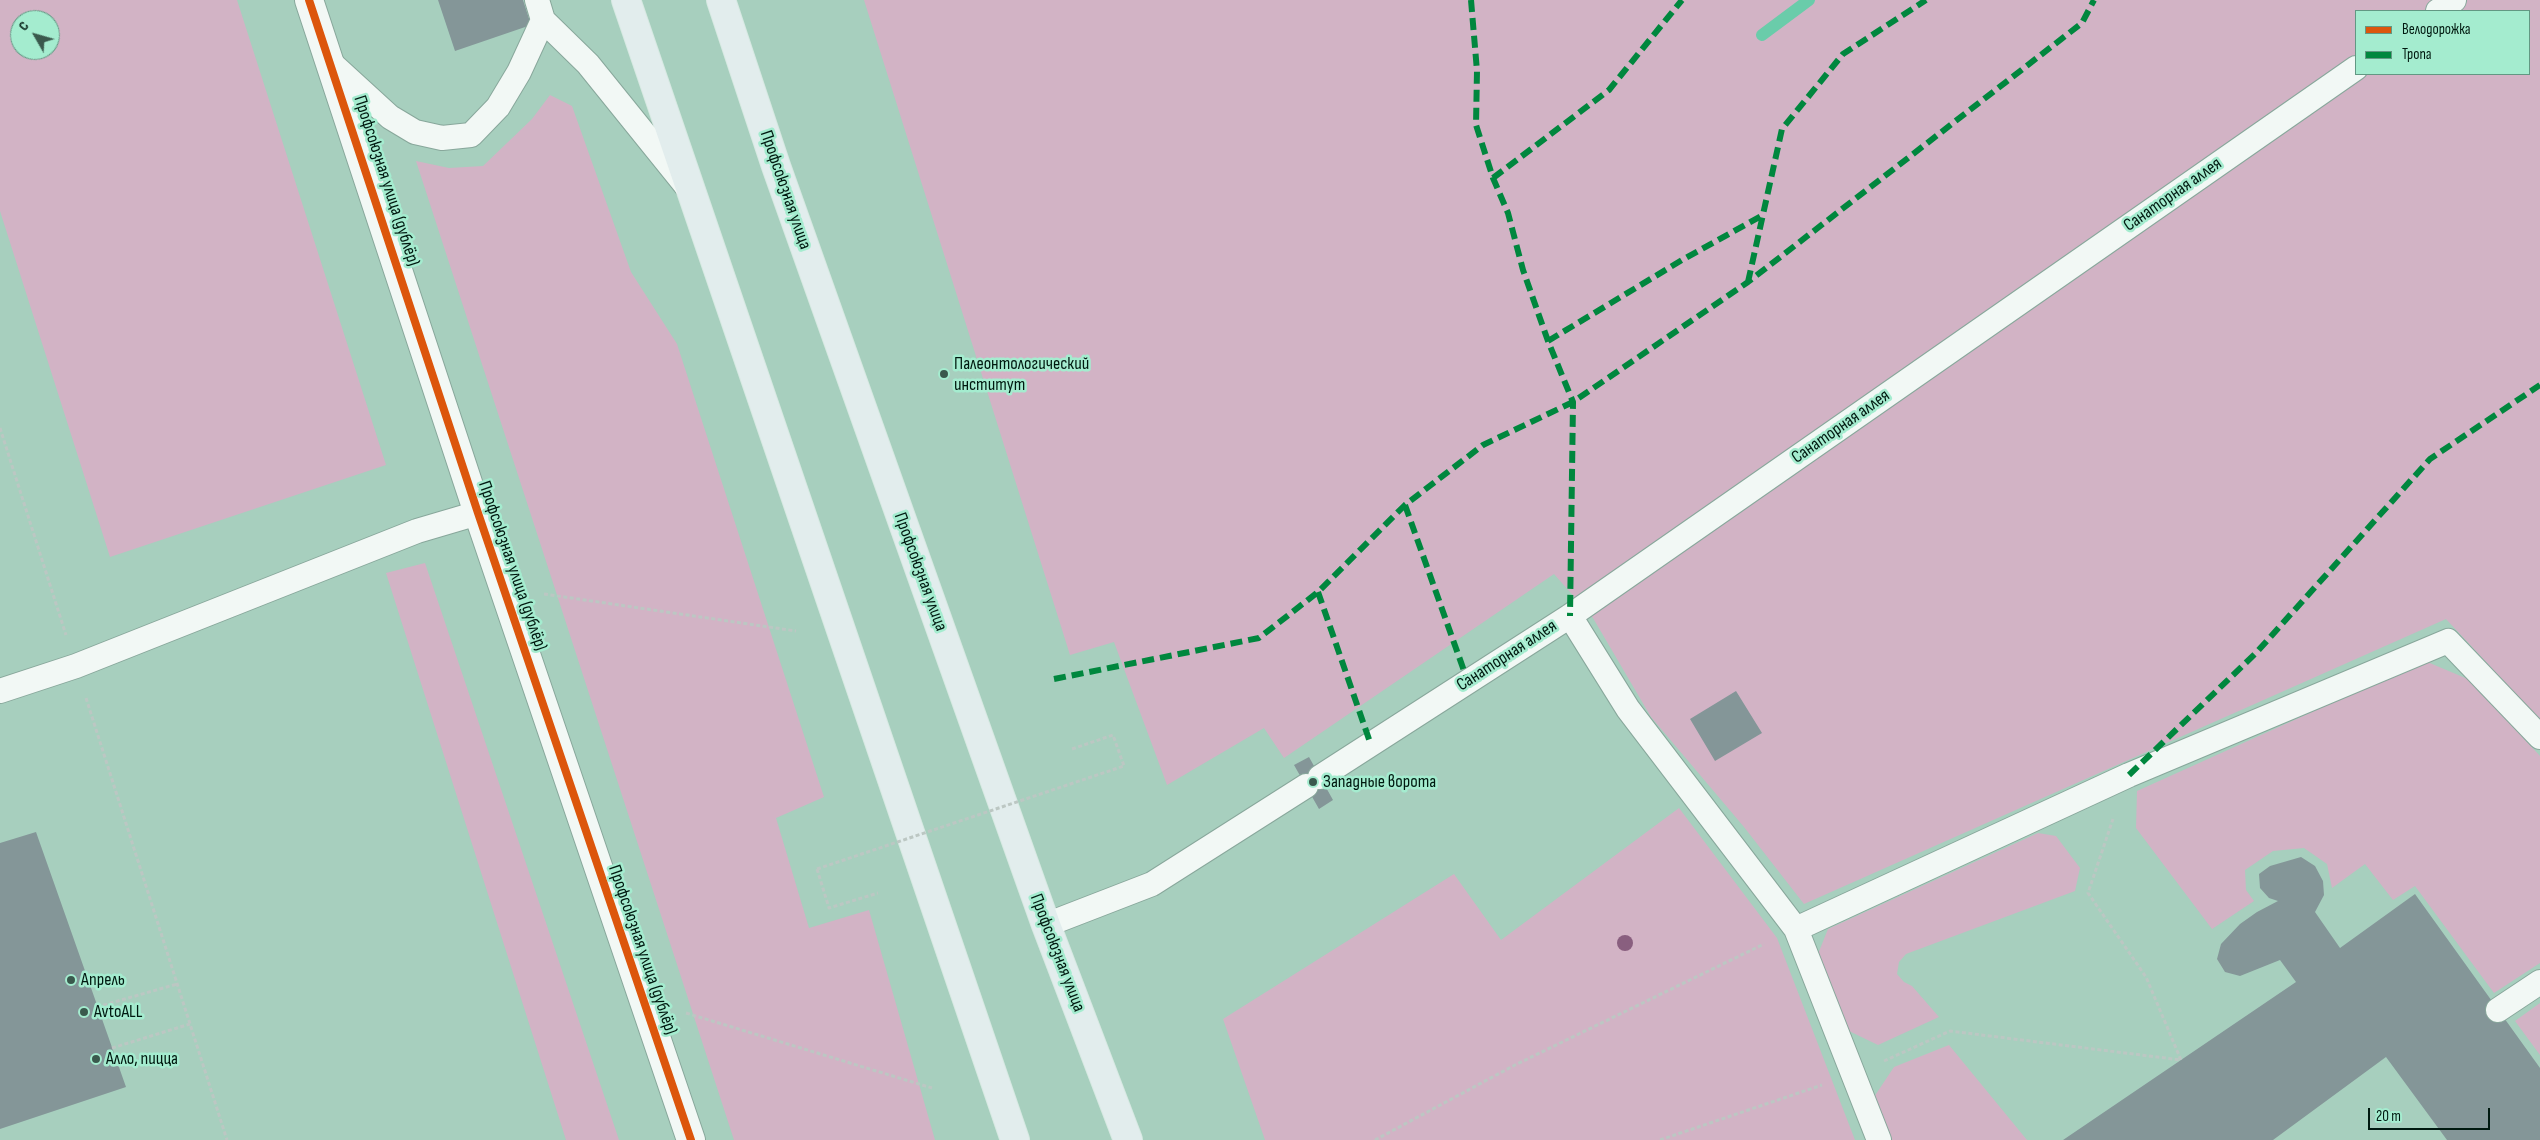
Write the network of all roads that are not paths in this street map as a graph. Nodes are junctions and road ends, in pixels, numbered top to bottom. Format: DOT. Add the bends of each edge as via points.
graph roads {
  1 [pos="309,0"];
  2 [pos="626,0"];
  3 [pos="720,0"];
  4 [pos="2454,0"];
  5 [pos="540,10"];
  6 [pos="2439,10"];
  7 [pos="331,63"];
  8 [pos="2355,69"];
  9 [pos="693,195"];
  10 [pos="478,513"];
  11 [pos="1570,616"];
  12 [pos="0,691"];
  13 [pos="2540,737"];
  14 [pos="1046,925"];
  15 [pos="1796,928"];
  16 [pos="2540,982"];
  17 [pos="2498,1010"];
  18 [pos="691,1140"];
  19 [pos="1015,1140"];
  20 [pos="1128,1140"];
  21 [pos="1879,1140"];
  1 -- 7 [label="street, Профсоюзная улица (дублёр)"];
  2 -- 9 [label="main road"];
  3 -- 14 [label="main road, Профсоюзная улица"];
  4 -- 6 [label="lane"];
  5 -- 7 [label="lane" via="520,72 498,107 471,135 442,138 414,132 390,117"];
  5 -- 9 [label="lane" via="588,64"];
  7 -- 10 [label="street, Профсоюзная улица (дублёр)"];
  8 -- 11 [label="lane, Санаторная аллея"];
  9 -- 19 [label="main road"];
  10 -- 12 [label="lane" via="417,531 76,666"];
  10 -- 18 [label="street, Профсоюзная улица (дублёр)"];
  11 -- 14 [label="lane, Санаторная аллея" via="1152,884"];
  11 -- 15 [label="lane" via="1628,709"];
  13 -- 15 [label="lane" via="2448,641 2129,775"];
  14 -- 20 [label="main road, Профсоюзная улица"];
  15 -- 21 [label="lane"];
  16 -- 17 [label="lane"];
}
